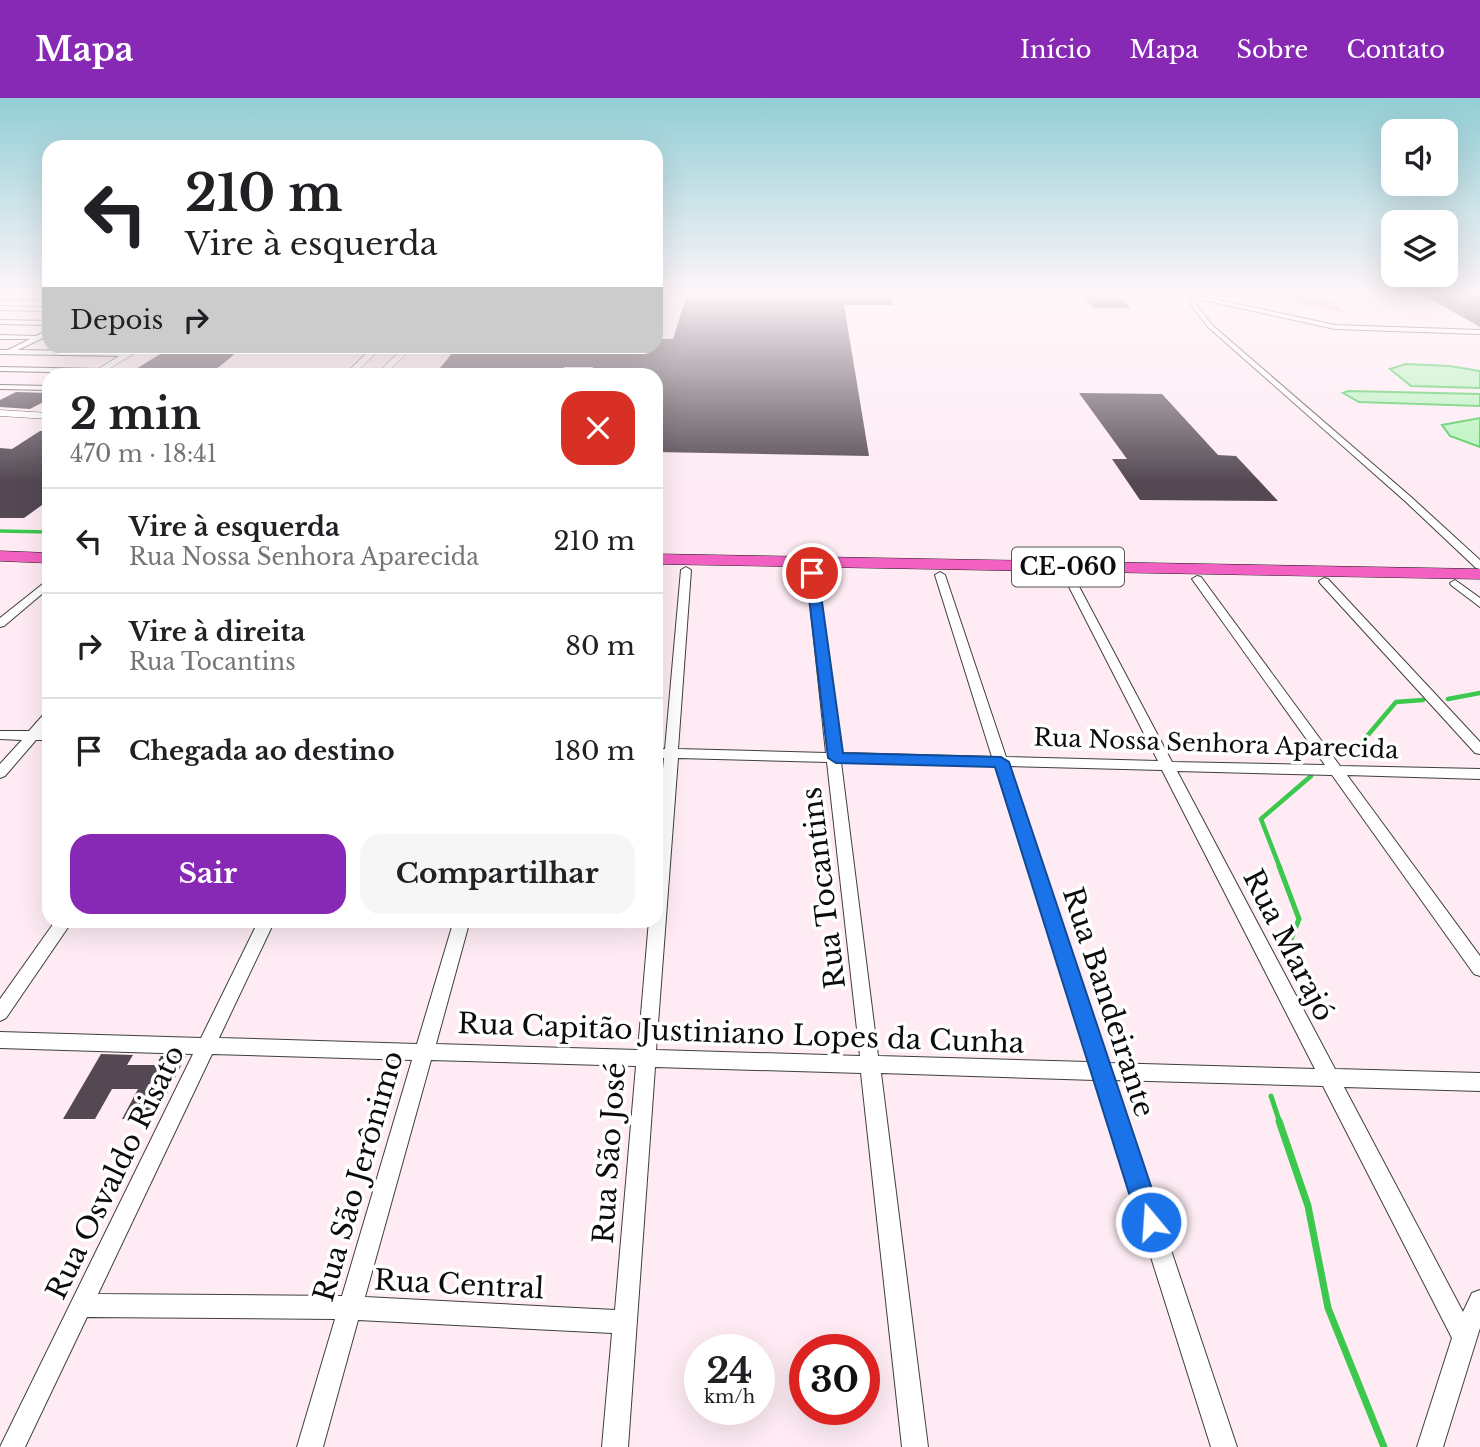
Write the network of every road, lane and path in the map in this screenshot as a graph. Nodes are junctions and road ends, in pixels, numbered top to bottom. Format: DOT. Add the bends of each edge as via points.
graph roads {
  1 [pos="124,357"];
  2 [pos="1245,357"];
  3 [pos="106,368"];
  4 [pos="0,369"];
  5 [pos="42,370"];
  6 [pos="0,387"];
  7 [pos="42,388"];
  8 [pos="42,406"];
  9 [pos="0,413"];
  10 [pos="27,415"];
  11 [pos="42,416"];
  12 [pos="0,544"];
  13 [pos="42,545"];
  14 [pos="0,556"];
  15 [pos="42,558"];
  16 [pos="663,559"];
  17 [pos="1480,566"];
  18 [pos="663,570"];
  19 [pos="686,570"];
  20 [pos="812,573"];
  21 [pos="1480,574"];
  22 [pos="940,575"];
  23 [pos="1069,577"];
  24 [pos="1197,579"];
  25 [pos="1324,581"];
  26 [pos="1455,583"];
  27 [pos="1480,584"];
  28 [pos="42,588"];
  29 [pos="1480,604"];
  30 [pos="0,624"];
  31 [pos="42,725"];
  32 [pos="0,735"];
  33 [pos="32,736"];
  34 [pos="42,736"];
  35 [pos="1480,750"];
  36 [pos="664,753"];
  37 [pos="836,758"];
  38 [pos="1001,762"];
  39 [pos="1165,764"];
  40 [pos="1335,770"];
  41 [pos="0,773"];
  42 [pos="1480,774"];
  43 [pos="59,928"];
  44 [pos="263,928"];
  45 [pos="460,928"];
  46 [pos="653,928"];
  47 [pos="1480,969"];
  48 [pos="0,1013"];
  49 [pos="0,1040"];
  50 [pos="208,1047"];
  51 [pos="424,1051"];
  52 [pos="645,1059"];
  53 [pos="873,1066"];
  54 [pos="1102,1072"];
  55 [pos="1328,1078"];
  56 [pos="1480,1083"];
  57 [pos="80,1305"];
  58 [pos="1479,1306"];
  59 [pos="348,1308"];
  60 [pos="624,1322"];
  61 [pos="1464,1337"];
  62 [pos="12,1447"];
  63 [pos="310,1447"];
  64 [pos="614,1447"];
  65 [pos="915,1447"];
  66 [pos="1224,1447"];
  67 [pos="1430,1447"];
  1 -- 3 [label="street"];
  2 -- 17 [label="street"];
  4 -- 5 [label="street"];
  6 -- 7 [label="street"];
  8 -- 10 [label="street"];
  9 -- 10 [label="street"];
  10 -- 11 [label="street"];
  12 -- 13 [label="highway"];
  14 -- 15 [label="highway"];
  16 -- 21 [label="highway, CE-060"];
  18 -- 19 [label="highway, CE-060"];
  19 -- 20 [label="highway, CE-060"];
  19 -- 36 [label="street, Rua São José"];
  20 -- 22 [label="highway, CE-060"];
  20 -- 37 [label="street, Rua Tocantins"];
  22 -- 23 [label="highway, CE-060"];
  22 -- 38 [label="street, Rua Bandeirante"];
  23 -- 24 [label="highway, CE-060"];
  23 -- 39 [label="street, Rua Marajó"];
  24 -- 25 [label="highway, CE-060"];
  24 -- 40 [label="street"];
  25 -- 26 [label="highway, CE-060"];
  25 -- 35 [label="street"];
  26 -- 27 [label="highway, CE-060"];
  26 -- 29 [label="street"];
  28 -- 30 [label="street"];
  31 -- 33 [label="street"];
  32 -- 33 [label="street"];
  33 -- 34 [label="street"];
  33 -- 41 [label="street"];
  36 -- 37 [label="street, Rua Nossa Senhora Aparecida"];
  37 -- 38 [label="street, Rua Nossa Senhora Aparecida"];
  37 -- 53 [label="street, Rua Tocantins"];
  38 -- 39 [label="street, Rua Nossa Senhora Aparecida"];
  38 -- 54 [label="street, Rua Bandeirante"];
  39 -- 40 [label="street, Rua Nossa Senhora Aparecida"];
  39 -- 55 [label="street, Rua Marajó"];
  40 -- 42 [label="street, Rua Nossa Senhora Aparecida"];
  40 -- 47 [label="street"];
  43 -- 48 [label="street"];
  44 -- 50 [label="street, Rua Osvaldo Risato"];
  45 -- 51 [label="street, Rua São Jerônimo"];
  46 -- 52 [label="street, Rua São José"];
  49 -- 50 [label="street, Rua Capitão Justiniano Lopes da Cunha"];
  50 -- 51 [label="street, Rua Capitão Justiniano Lopes da Cunha"];
  50 -- 57 [label="street, Rua Osvaldo Risato"];
  51 -- 52 [label="street, Rua Capitão Justiniano Lopes da Cunha"];
  51 -- 59 [label="street, Rua São Jerônimo"];
  52 -- 53 [label="street, Rua Capitão Justiniano Lopes da Cunha"];
  52 -- 60 [label="street, Rua São José"];
  53 -- 54 [label="street, Rua Capitão Justiniano Lopes da Cunha"];
  53 -- 65 [label="street, Rua Tocantins"];
  54 -- 55 [label="street, Rua Capitão Justiniano Lopes da Cunha"];
  54 -- 66 [label="street, Rua Bandeirante"];
  55 -- 56 [label="street, Rua Capitão Justiniano Lopes da Cunha"];
  55 -- 61 [label="street, Rua Marajó"];
  57 -- 59 [label="street, Rua Central"];
  57 -- 62 [label="street, Rua Osvaldo Risato"];
  58 -- 61 [label="street"];
  59 -- 60 [label="street, Rua Central"];
  59 -- 63 [label="street, Rua São Jerônimo"];
  60 -- 64 [label="street, Rua São José"];
  61 -- 67 [label="street"];
}
